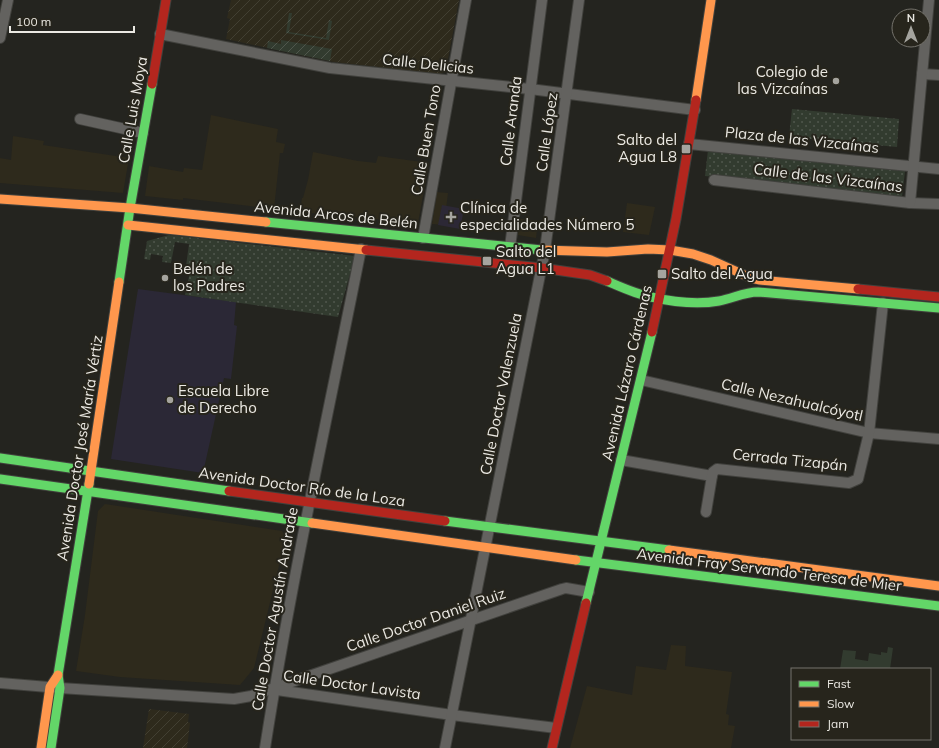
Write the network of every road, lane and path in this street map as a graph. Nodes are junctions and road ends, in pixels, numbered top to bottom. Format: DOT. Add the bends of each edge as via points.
graph roads {
  1 [pos="8,0"];
  2 [pos="166,0"];
  3 [pos="466,0"];
  4 [pos="542,0"];
  5 [pos="579,0"];
  6 [pos="711,0"];
  7 [pos="929,0"];
  8 [pos="160,34"];
  9 [pos="0,38"];
  10 [pos="922,74"];
  11 [pos="939,75"];
  12 [pos="452,81"];
  13 [pos="530,89"];
  14 [pos="567,94"];
  15 [pos="695,110"];
  16 [pos="80,119"];
  17 [pos="143,134"];
  18 [pos="689,144"];
  19 [pos="913,166"];
  20 [pos="939,169"];
  21 [pos="714,180"];
  22 [pos="0,199"];
  23 [pos="910,203"];
  24 [pos="939,204"];
  25 [pos="130,208"];
  26 [pos="128,225"];
  27 [pos="424,238"];
  28 [pos="510,247"];
  29 [pos="361,249"];
  30 [pos="545,250"];
  31 [pos="670,250"];
  32 [pos="542,268"];
  33 [pos="939,297"];
  34 [pos="659,299"];
  35 [pos="883,303"];
  36 [pos="939,308"];
  37 [pos="641,380"];
  38 [pos="869,433"];
  39 [pos="939,440"];
  40 [pos="0,458"];
  41 [pos="621,460"];
  42 [pos="91,471"];
  43 [pos="712,476"];
  44 [pos="0,479"];
  45 [pos="88,492"];
  46 [pos="310,503"];
  47 [pos="706,512"];
  48 [pos="306,523"];
  49 [pos="490,527"];
  50 [pos="601,541"];
  51 [pos="486,548"];
  52 [pos="596,562"];
  53 [pos="939,586"];
  54 [pos="589,592"];
  55 [pos="939,606"];
  56 [pos="472,619"];
  57 [pos="0,683"];
  58 [pos="55,688"];
  59 [pos="274,689"];
  60 [pos="452,715"];
  61 [pos="556,728"];
  62 [pos="41,748"];
  63 [pos="51,748"];
  64 [pos="265,748"];
  65 [pos="446,748"];
  66 [pos="552,748"];
  1 -- 9 [label="street"];
  2 -- 8 [label="main road, Calle Luis Moya"];
  3 -- 12 [label="street, Calle Buen Tono"];
  4 -- 13 [label="street, Calle Aranda"];
  5 -- 14 [label="street, Calle López"];
  6 -- 15 [label="main road, Avenida Lázaro Cárdenas"];
  7 -- 10 [label="street"];
  8 -- 12 [label="street, Calle Delicias" via="330,68"];
  8 -- 17 [label="main road, Calle Luis Moya"];
  10 -- 11 [label="street"];
  10 -- 19 [label="street"];
  12 -- 13 [label="street, Calle Delicias"];
  12 -- 27 [label="street, Calle Buen Tono"];
  13 -- 14 [label="street, Calle Delicias"];
  13 -- 28 [label="street, Calle Aranda"];
  14 -- 15 [label="street, Calle Delicias"];
  14 -- 30 [label="street, Calle López"];
  15 -- 18 [label="main road, Avenida Lázaro Cárdenas"];
  16 -- 17 [label="street"];
  17 -- 25 [label="main road, Calle Luis Moya"];
  18 -- 19 [label="street, Plaza de las Vizcaínas"];
  18 -- 31 [label="main road, Avenida Lázaro Cárdenas"];
  19 -- 20 [label="street, Plaza de las Vizcaínas"];
  19 -- 23 [label="street"];
  21 -- 23 [label="street, Calle de las Vizcaínas"];
  22 -- 25 [label="main road, Avenida Arcos de Belén"];
  23 -- 24 [label="street, Calle de las Vizcaínas"];
  25 -- 26 [label="main road, Calle Luis Moya"];
  25 -- 27 [label="main road, Avenida Arcos de Belén"];
  26 -- 29 [label="main road, Avenida Arcos de Belén"];
  26 -- 42 [label="main road, Avenida Doctor José María Vértiz"];
  27 -- 28 [label="main road, Avenida Arcos de Belén"];
  28 -- 30 [label="main road, Avenida Arcos de Belén"];
  29 -- 32 [label="main road, Avenida Arcos de Belén"];
  29 -- 46 [label="street, Calle Doctor Agustín Andrade"];
  30 -- 31 [label="main road, Avenida Arcos de Belén"];
  30 -- 32 [label="street, Calle López"];
  31 -- 33 [label="main road, Avenida Arcos de Belén" via="711,260 760,280"];
  31 -- 34 [label="main road, Avenida Lázaro Cárdenas"];
  32 -- 34 [label="main road, Avenida Arcos de Belén" via="590,275"];
  32 -- 49 [label="street, Calle Doctor Valenzuela"];
  34 -- 35 [label="main road, Avenida Arcos de Belén" via="700,303 758,292"];
  34 -- 37 [label="main road, Avenida Lázaro Cárdenas"];
  35 -- 36 [label="main road, Avenida Arcos de Belén"];
  35 -- 38 [label="street"];
  37 -- 38 [label="street, Calle Nezahualcóyotl"];
  37 -- 41 [label="main road, Avenida Lázaro Cárdenas"];
  38 -- 39 [label="street, Calle Nezahualcóyotl"];
  38 -- 43 [label="street, Cerrada Tizapán" via="860,474 854,482 721,469 717,469"];
  40 -- 42 [label="main road, Avenida Doctor Río de la Loza"];
  41 -- 43 [label="street"];
  41 -- 50 [label="main road, Avenida Lázaro Cárdenas"];
  42 -- 45 [label="main road, Avenida Doctor José María Vértiz"];
  42 -- 46 [label="main road, Avenida Doctor Río de la Loza"];
  43 -- 47 [label="street"];
  44 -- 45 [label="main road"];
  45 -- 48 [label="main road"];
  45 -- 58 [label="main road, Avenida Doctor José María Vértiz"];
  46 -- 48 [label="street, Calle Doctor Agustín Andrade"];
  46 -- 49 [label="main road, Avenida Doctor Río de la Loza"];
  48 -- 51 [label="main road"];
  48 -- 59 [label="street, Calle Doctor Agustín Andrade"];
  49 -- 50 [label="main road, Avenida Doctor Río de la Loza"];
  49 -- 51 [label="street, Calle Doctor Valenzuela"];
  50 -- 52 [label="main road, Avenida Lázaro Cárdenas"];
  50 -- 53 [label="main road, Avenida Fray Servando Teresa de Mier"];
  51 -- 52 [label="main road"];
  51 -- 56 [label="street, Calle Doctor Valenzuela"];
  52 -- 54 [label="main road, Avenida Lázaro Cárdenas"];
  52 -- 55 [label="main road, Avenida Fray Servando Teresa de Mier"];
  54 -- 56 [label="street, Calle Doctor Daniel Ruiz" via="566,588"];
  54 -- 61 [label="main road, Avenida Lázaro Cárdenas"];
  56 -- 59 [label="street, Calle Doctor Daniel Ruiz"];
  56 -- 60 [label="street, Calle Doctor Valenzuela"];
  57 -- 58 [label="street, Calle Doctor Lavista"];
  58 -- 59 [label="street, Calle Doctor Lavista" via="234,699"];
  58 -- 62 [label="main road, Avenida Doctor José María Vértiz"];
  58 -- 63 [label="main road, Avenida Doctor José María Vértiz"];
  59 -- 60 [label="street, Calle Doctor Lavista"];
  59 -- 64 [label="street, Calle Doctor Agustín Andrade"];
  60 -- 61 [label="street, Calle Doctor Lavista"];
  60 -- 65 [label="street, Calle Doctor Valenzuela"];
  61 -- 66 [label="main road, Avenida Lázaro Cárdenas"];
}
